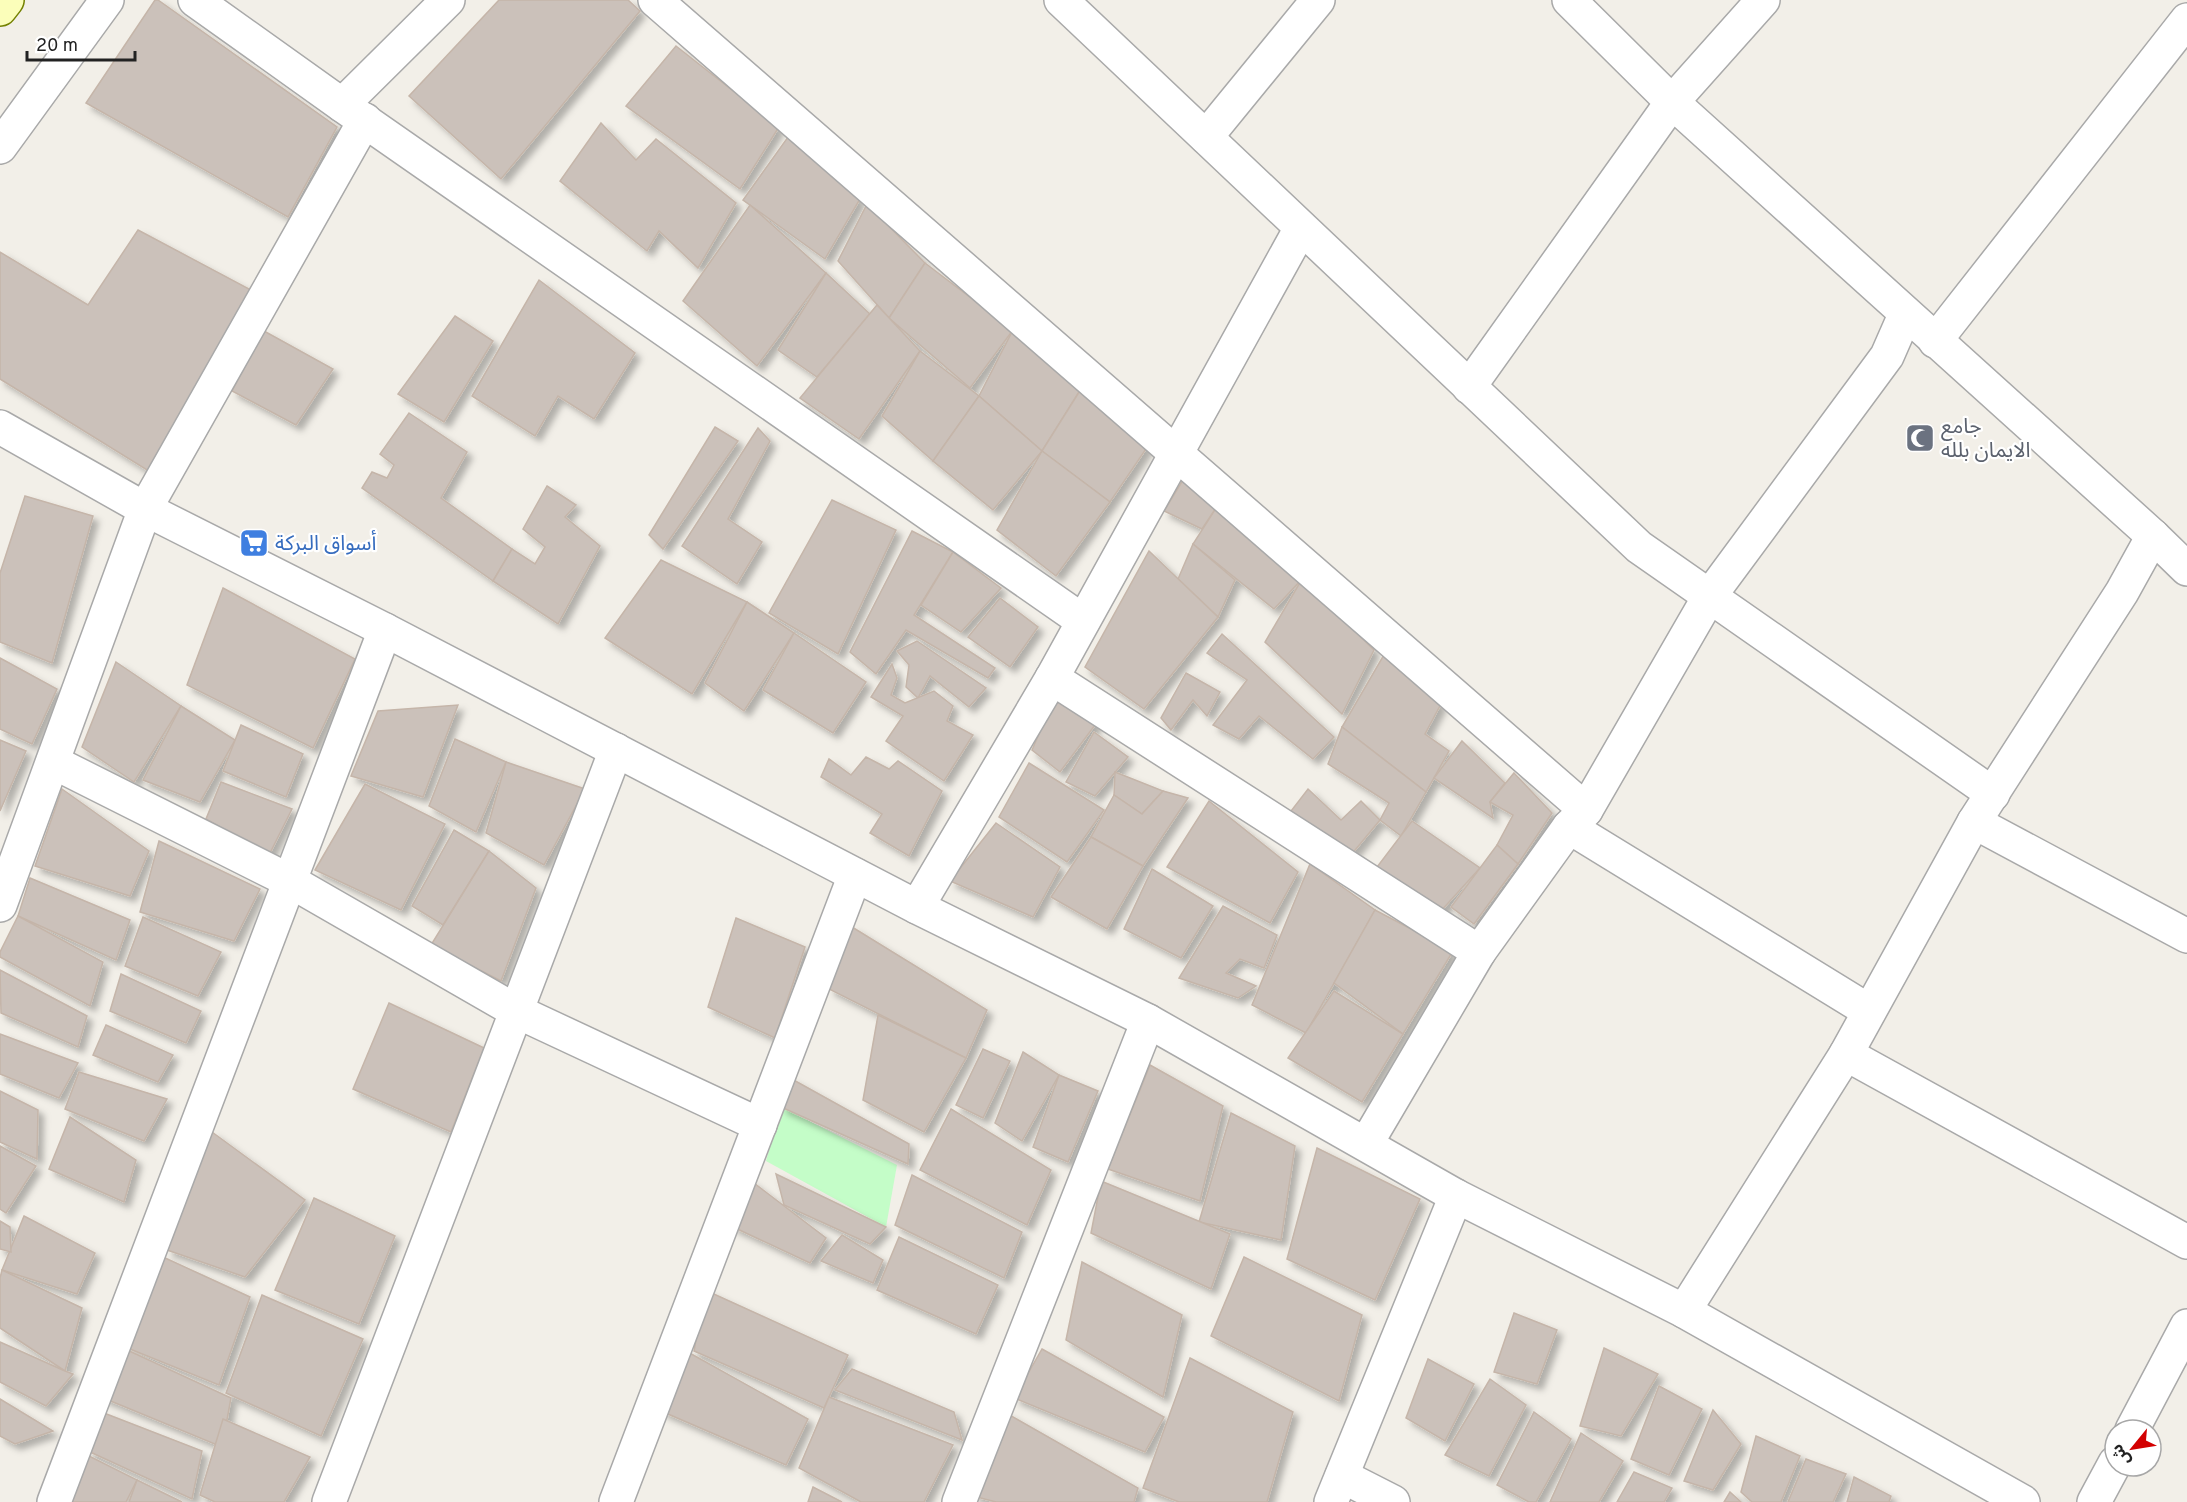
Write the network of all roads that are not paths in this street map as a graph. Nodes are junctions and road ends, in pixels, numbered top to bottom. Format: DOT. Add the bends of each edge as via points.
graph roads {
  1 [pos="7,0"];
  2 [pos="107,0"];
  3 [pos="195,0"];
  4 [pos="448,0"];
  5 [pos="655,0"];
  6 [pos="1061,0"];
  7 [pos="1318,0"];
  8 [pos="1569,0"];
  9 [pos="1763,0"];
  10 [pos="0,9"];
  11 [pos="2187,20"];
  12 [pos="1672,102"];
  13 [pos="354,113"];
  14 [pos="1206,137"];
  15 [pos="0,147"];
  16 [pos="1301,228"];
  17 [pos="1905,315"];
  18 [pos="1935,341"];
  19 [pos="1469,387"];
  20 [pos="0,427"];
  21 [pos="1176,454"];
  22 [pos="145,509"];
  23 [pos="2153,536"];
  24 [pos="2186,566"];
  25 [pos="1709,597"];
  26 [pos="1083,621"];
  27 [pos="385,630"];
  28 [pos="1052,678"];
  29 [pos="616,750"];
  30 [pos="52,762"];
  31 [pos="1993,794"];
  32 [pos="1577,819"];
  33 [pos="1974,822"];
  34 [pos="855,875"];
  35 [pos="290,881"];
  36 [pos="0,905"];
  37 [pos="917,907"];
  38 [pos="2187,936"];
  39 [pos="1479,952"];
  40 [pos="516,1011"];
  41 [pos="1869,1011"];
  42 [pos="1148,1021"];
  43 [pos="1846,1054"];
  44 [pos="760,1125"];
  45 [pos="1366,1144"];
  46 [pos="1456,1196"];
  47 [pos="2187,1242"];
  48 [pos="1684,1311"];
  49 [pos="2187,1326"];
  50 [pos="2138,1418"];
  51 [pos="2107,1478"];
  52 [pos="1336,1489"];
  53 [pos="54,1502"];
  54 [pos="329,1502"];
  55 [pos="616,1502"];
  56 [pos="959,1502"];
  57 [pos="1393,1502"];
  58 [pos="2023,1502"];
  59 [pos="2094,1502"];
  1 -- 10 [label="main road"];
  2 -- 15 [label="street"];
  3 -- 13 [label="street"];
  4 -- 13 [label="street"];
  5 -- 21 [label="street"];
  6 -- 14 [label="street"];
  7 -- 14 [label="street"];
  8 -- 12 [label="street"];
  9 -- 12 [label="street"];
  11 -- 18 [label="street"];
  12 -- 17 [label="street"];
  12 -- 19 [label="street"];
  13 -- 22 [label="street"];
  13 -- 26 [label="street"];
  14 -- 16 [label="street"];
  16 -- 19 [label="street"];
  16 -- 21 [label="street"];
  17 -- 18 [label="street"];
  17 -- 25 [label="street" via="1887,356"];
  18 -- 23 [label="street"];
  19 -- 25 [label="street" via="1639,547"];
  20 -- 22 [label="street"];
  21 -- 26 [label="street"];
  21 -- 32 [label="street"];
  22 -- 27 [label="street"];
  22 -- 30 [label="street"];
  23 -- 24 [label="street"];
  23 -- 31 [label="street" via="2122,592"];
  25 -- 31 [label="street"];
  25 -- 32 [label="street"];
  26 -- 28 [label="street"];
  27 -- 29 [label="street"];
  27 -- 35 [label="street"];
  28 -- 37 [label="street"];
  28 -- 39 [label="street"];
  29 -- 34 [label="street"];
  29 -- 40 [label="street"];
  30 -- 35 [label="street"];
  30 -- 36 [label="street"];
  31 -- 33 [label="street"];
  32 -- 39 [label="street"];
  32 -- 41 [label="street"];
  33 -- 38 [label="street"];
  33 -- 41 [label="street"];
  34 -- 37 [label="street"];
  34 -- 44 [label="street"];
  35 -- 40 [label="street"];
  35 -- 53 [label="street"];
  37 -- 42 [label="street"];
  39 -- 45 [label="street"];
  40 -- 44 [label="street"];
  40 -- 54 [label="street"];
  41 -- 43 [label="street"];
  42 -- 45 [label="street"];
  42 -- 56 [label="street"];
  43 -- 47 [label="street"];
  43 -- 48 [label="street"];
  44 -- 55 [label="street"];
  45 -- 46 [label="street"];
  46 -- 48 [label="street"];
  46 -- 52 [label="street"];
  48 -- 58 [label="street"];
  49 -- 50 [label="street"];
  51 -- 59 [label="street"];
  52 -- 57 [label="street"];
}
